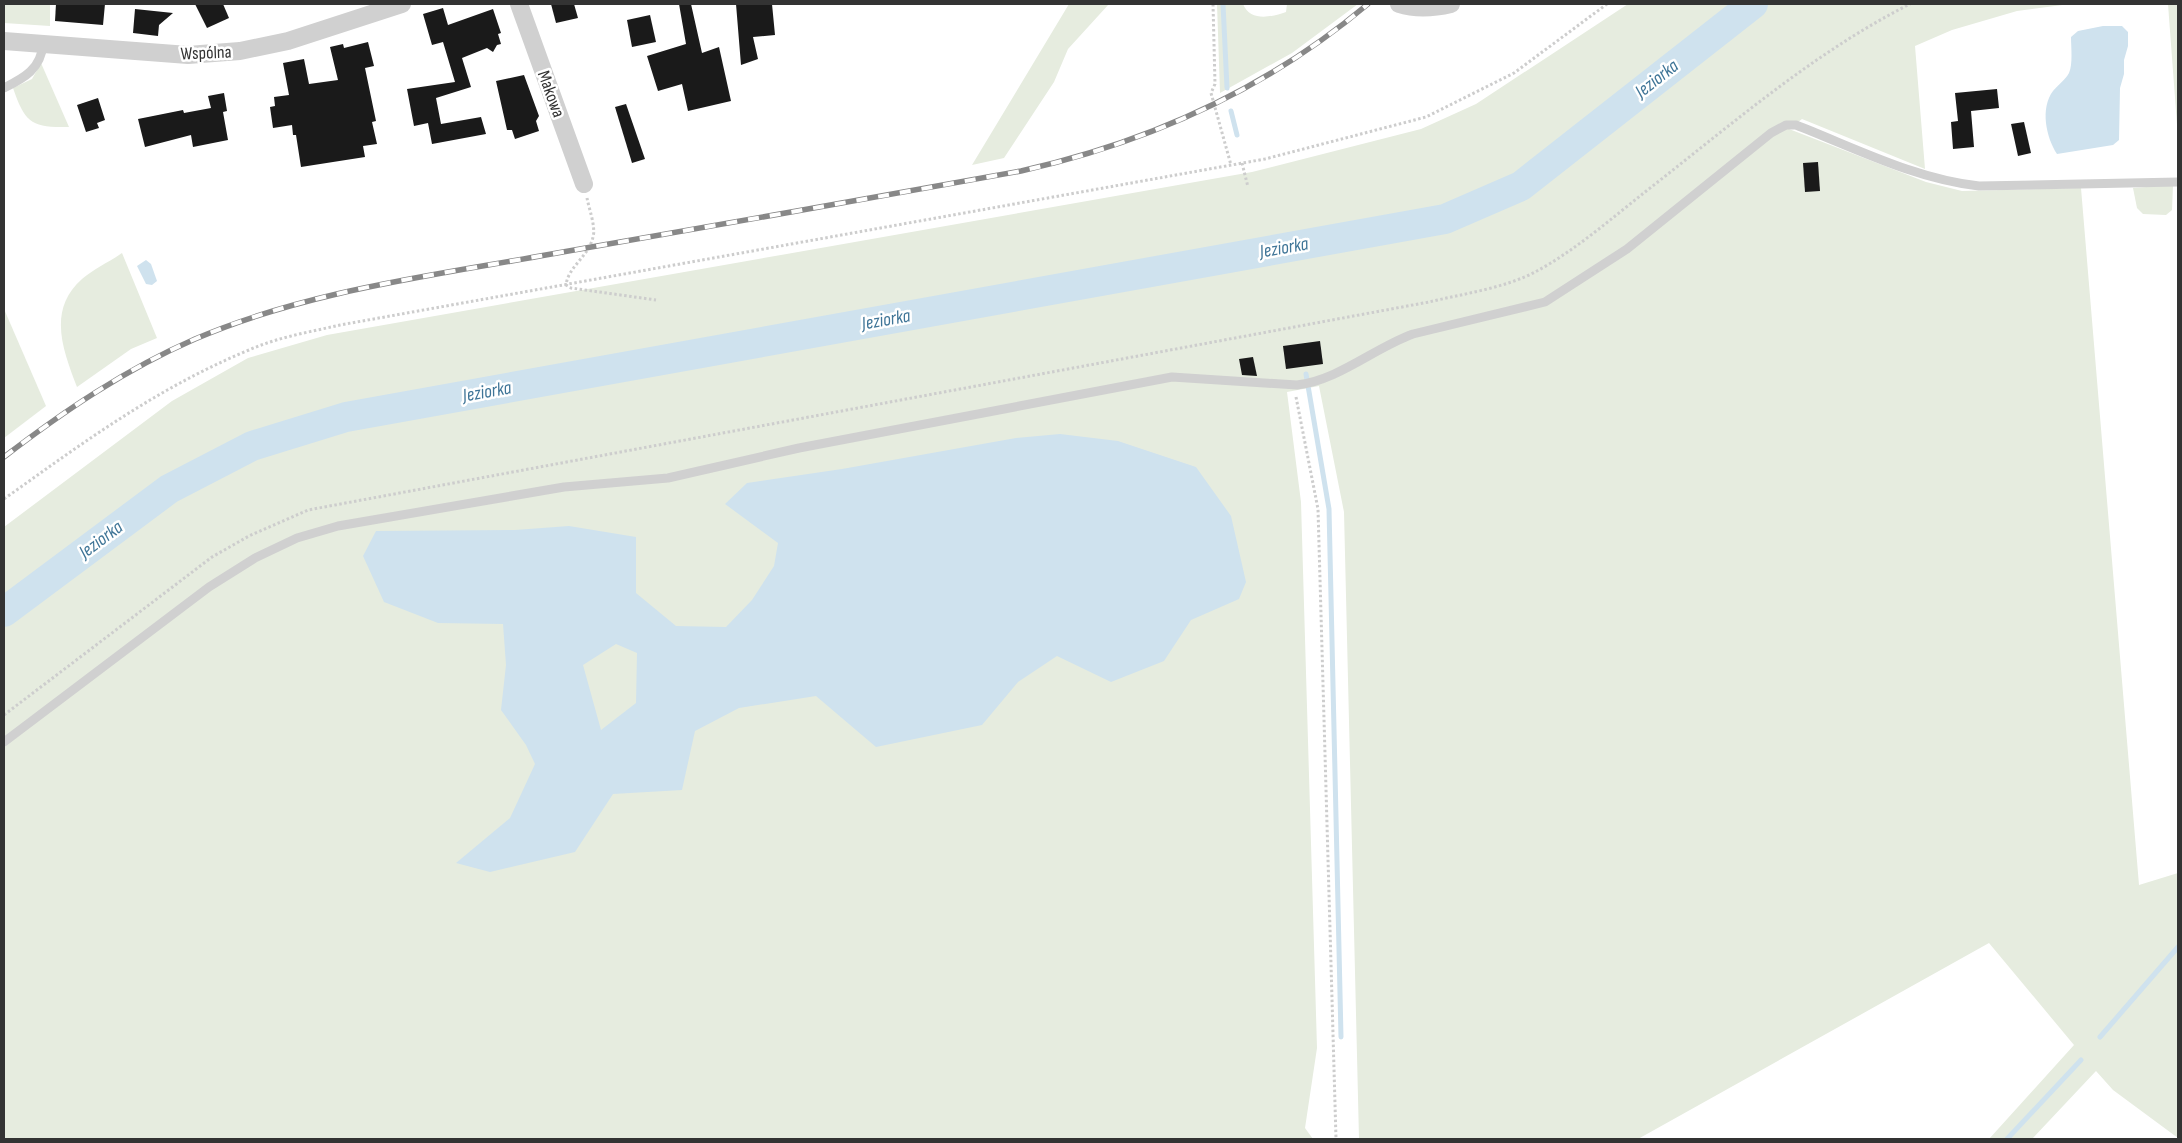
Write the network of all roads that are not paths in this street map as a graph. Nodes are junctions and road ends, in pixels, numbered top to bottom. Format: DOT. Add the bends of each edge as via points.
graph roads {
  1 [pos="402,4"];
  2 [pos="519,4"];
  3 [pos="1399,4"];
  4 [pos="1450,4"];
  5 [pos="4,41"];
  6 [pos="43,44"];
  7 [pos="4,88"];
  8 [pos="2178,182"];
  9 [pos="584,184"];
  10 [pos="4,742"];
  1 -- 6 [label="street, Wspólna" via="288,41 240,51 188,55"];
  2 -- 9 [label="street, Makowa"];
  3 -- 4 [label="street" via="1416,8"];
  5 -- 6 [label="street, Wspólna"];
  6 -- 7 [label="lane" via="42,52 27,76"];
  8 -- 10 [label="lane" via="1979,186 1951,183 1796,125 1786,125 1771,133 1627,249 1544,302 1413,334 1316,383 1294,385 1172,377 799,448 668,478 564,487 330,528 297,538 254,558 209,587"];
}
